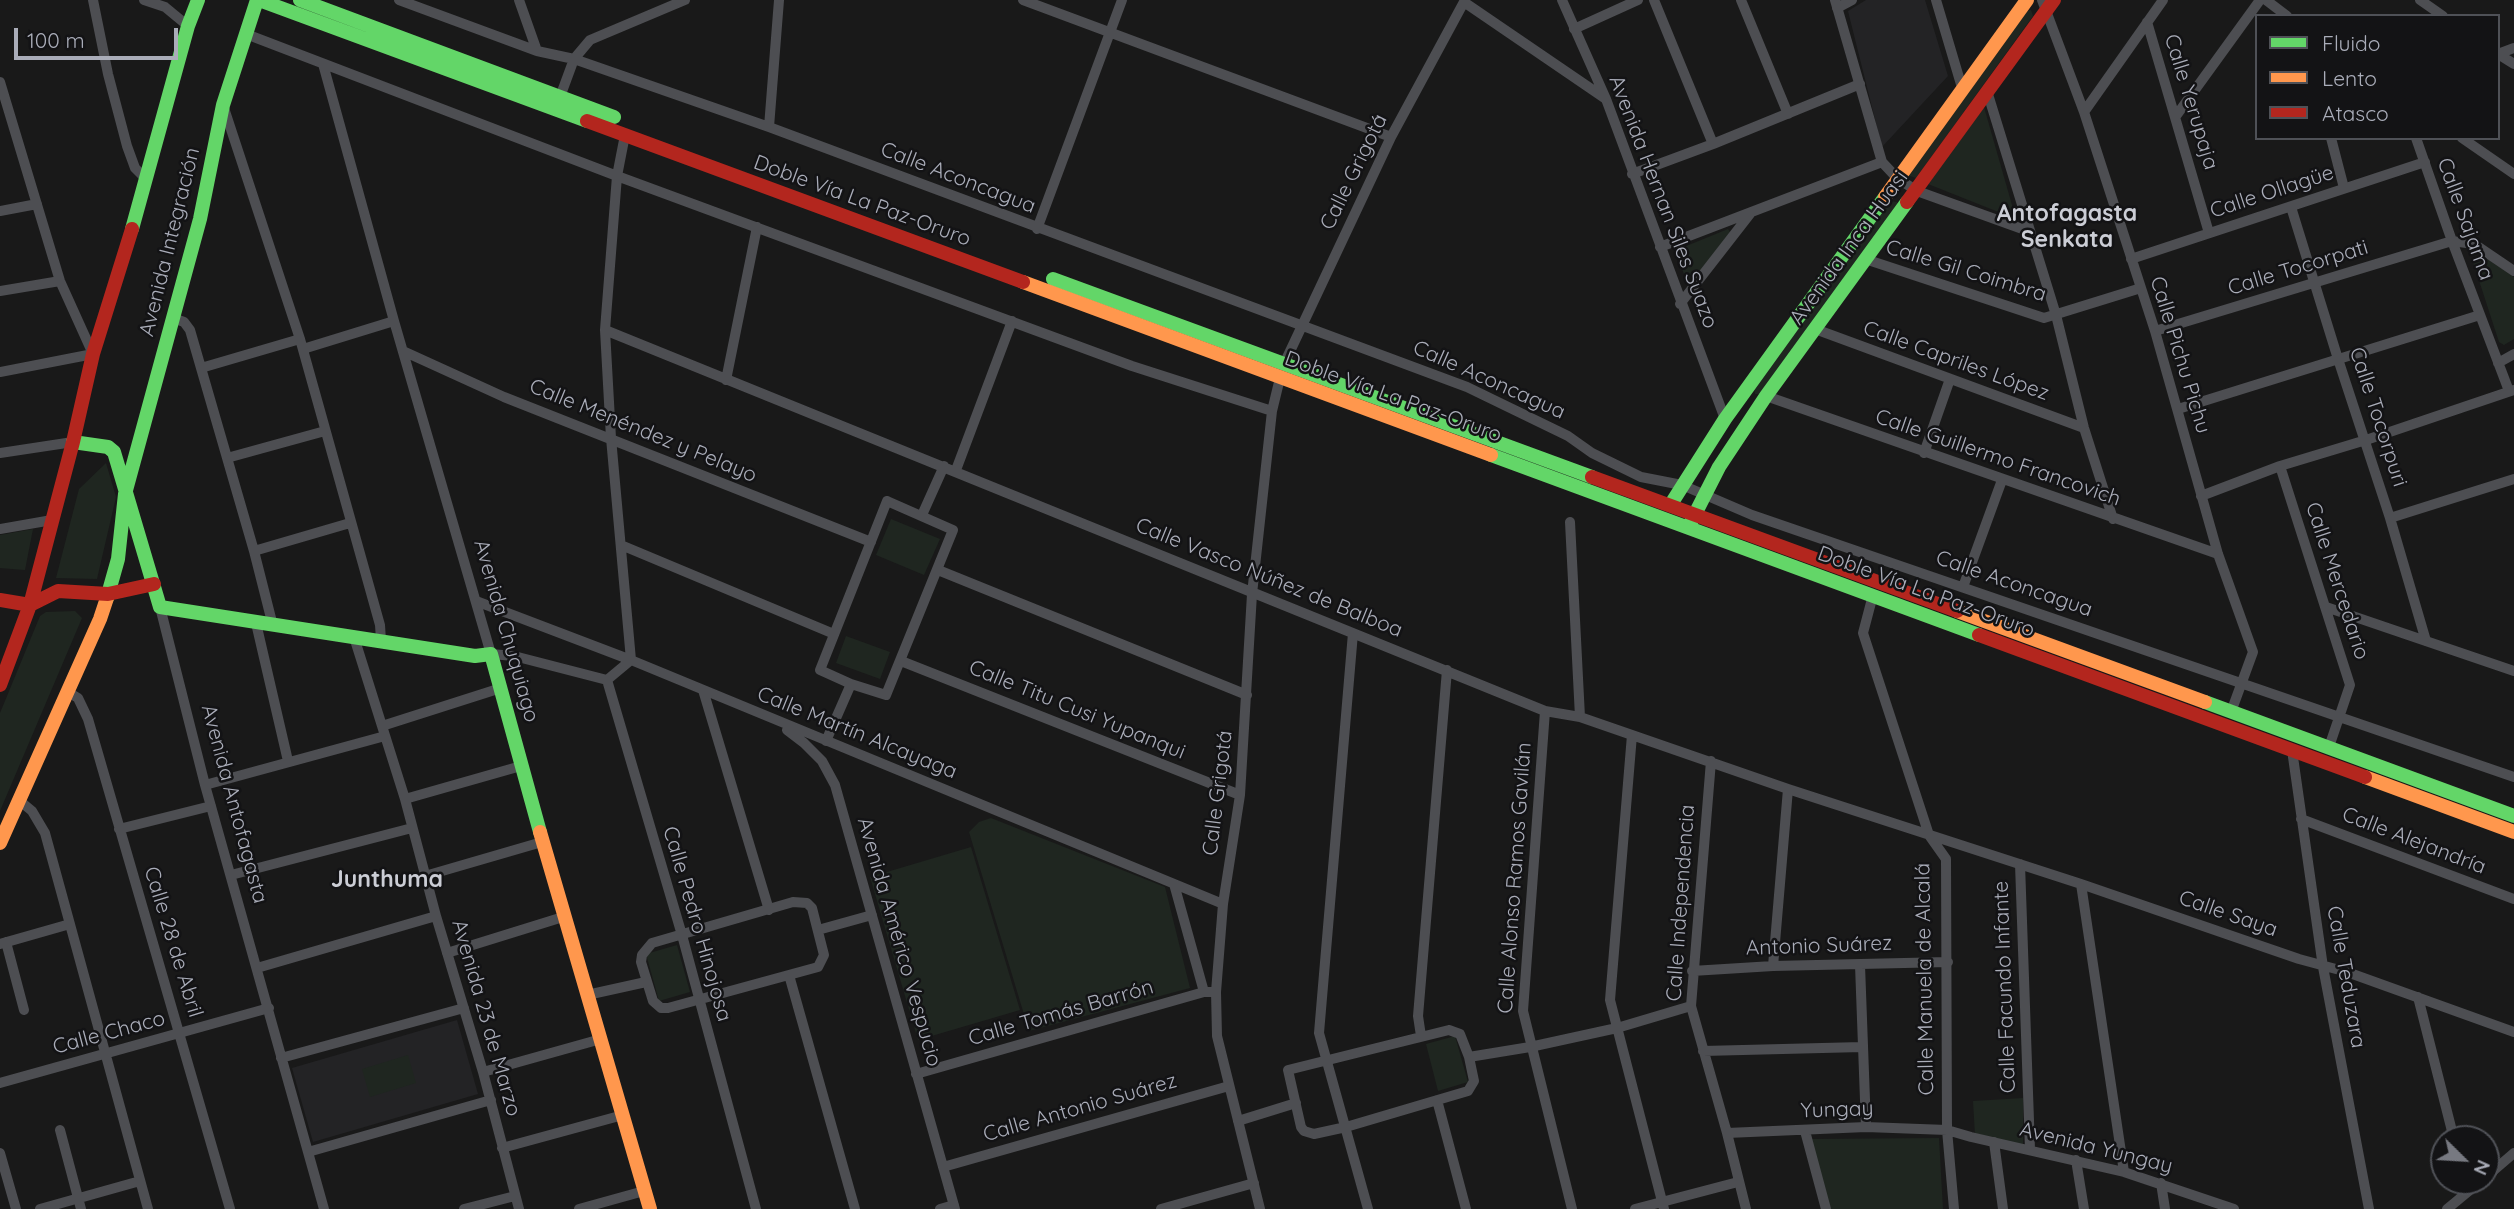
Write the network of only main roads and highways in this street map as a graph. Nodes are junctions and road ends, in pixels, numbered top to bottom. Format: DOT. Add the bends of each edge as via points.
graph roads {
  1 [pos="198,0"];
  2 [pos="258,0"];
  3 [pos="300,0"];
  4 [pos="2027,0"];
  5 [pos="2047,4"];
  6 [pos="1282,371"];
  7 [pos="1741,397"];
  8 [pos="1762,402"];
  9 [pos="73,442"];
  10 [pos="125,494"];
  11 [pos="1671,505"];
  12 [pos="1692,520"];
  13 [pos="154,584"];
  14 [pos="108,594"];
  15 [pos="0,600"];
  16 [pos="30,605"];
  17 [pos="6,654"];
  18 [pos="491,654"];
  19 [pos="0,685"];
  20 [pos="2514,816"];
  21 [pos="2514,832"];
  22 [pos="0,843"];
  23 [pos="650,1209"];
  1 -- 9 [label="main road, Avenida Integración" via="93,354"];
  2 -- 6 [label="main road, Doble Vía La Paz-Oruro"];
  2 -- 10 [label="main road, Avenida Integración" via="223,105 200,219"];
  3 -- 6 [label="main road, Doble Vía La Paz-Oruro"];
  4 -- 7 [label="main road, Avenida Inca Huasi"];
  5 -- 8 [label="main road, Avenida Inca Huasi"];
  6 -- 11 [label="main road, Doble Vía La Paz-Oruro"];
  6 -- 12 [label="main road, Doble Vía La Paz-Oruro"];
  7 -- 8 [label="main road"];
  7 -- 11 [label="main road, Avenida Inca Huasi"];
  8 -- 12 [label="main road, Avenida Inca Huasi" via="1719,467"];
  9 -- 10 [label="main road, Avenida Antofagasta" via="114,452"];
  9 -- 16 [label="main road, Avenida Integración"];
  10 -- 13 [label="main road, Avenida Antofagasta"];
  10 -- 14 [label="main road" via="118,559"];
  11 -- 12 [label="main road, Doble Vía La Paz-Oruro"];
  12 -- 20 [label="main road, Doble Vía La Paz-Oruro"];
  12 -- 21 [label="main road, Doble Vía La Paz-Oruro" via="1873,595"];
  13 -- 14 [label="main road"];
  13 -- 18 [label="main road, Avenida Antofagasta" via="160,607 475,656"];
  14 -- 16 [label="main road" via="58,591"];
  14 -- 22 [label="main road"];
  15 -- 16 [label="main road"];
  16 -- 17 [label="main road, Avenida Integración"];
  17 -- 19 [label="main road, Avenida Integración"];
  18 -- 23 [label="main road, Avenida Chuquiago"];
}
